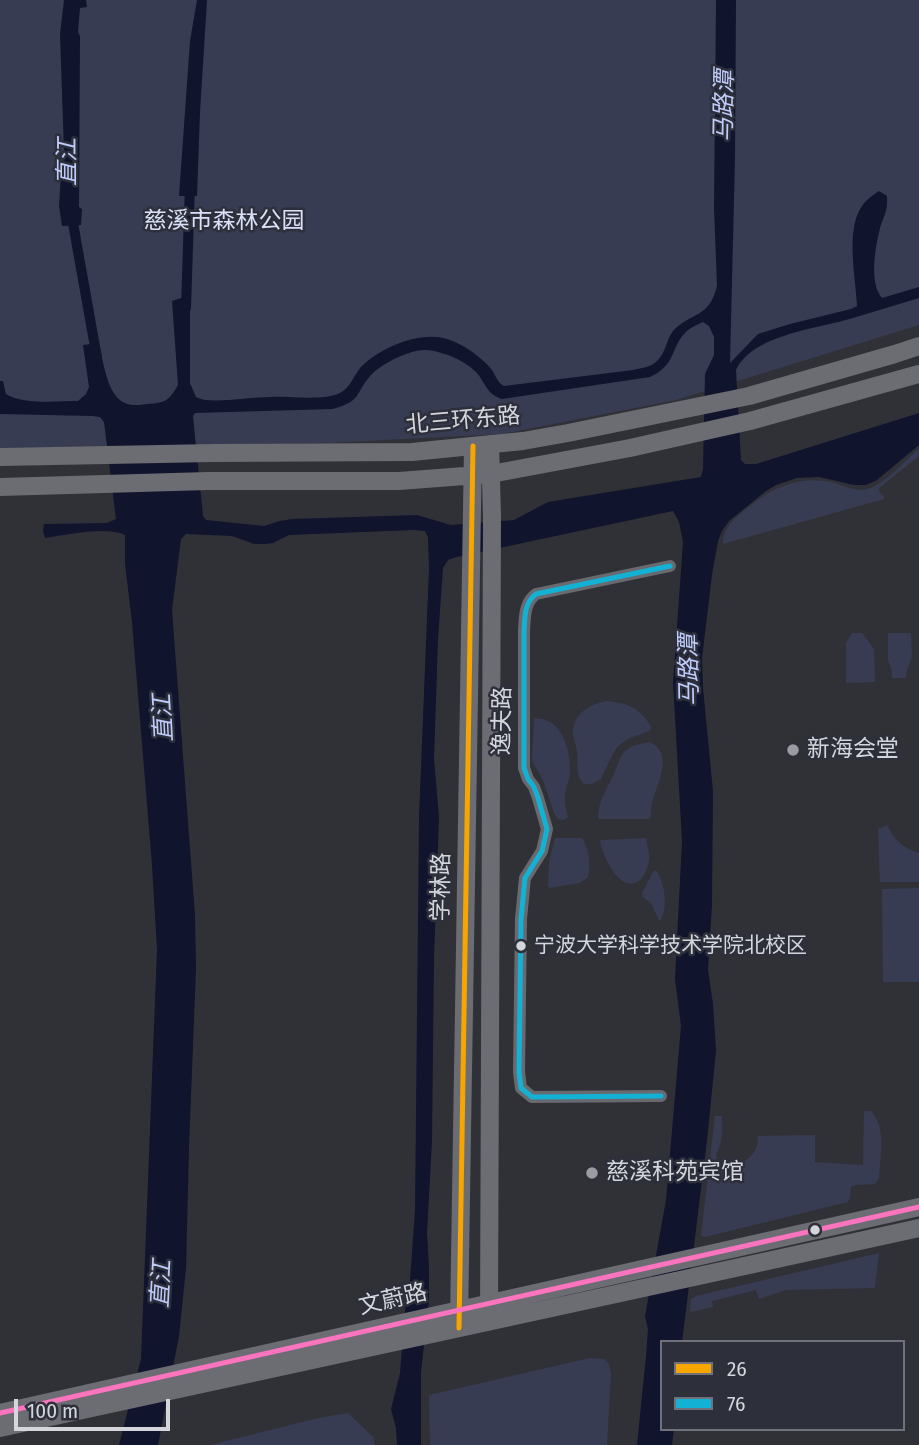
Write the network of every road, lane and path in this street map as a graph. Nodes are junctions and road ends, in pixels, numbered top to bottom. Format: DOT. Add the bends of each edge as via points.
graph roads {
  1 [pos="919,346"];
  2 [pos="919,374"];
  3 [pos="482,445"];
  4 [pos="0,457"];
  5 [pos="491,474"];
  6 [pos="473,475"];
  7 [pos="0,487"];
  8 [pos="670,566"];
  9 [pos="661,1096"];
  10 [pos="919,1207"];
  11 [pos="919,1228"];
  12 [pos="459,1310"];
  13 [pos="489,1313"];
  14 [pos="459,1328"];
  15 [pos="394,1333"];
  16 [pos="121,1394"];
  17 [pos="0,1413"];
  18 [pos="0,1428"];
  1 -- 3 [label="main road, 北三环东路" via="749,396 568,433"];
  2 -- 5 [label="main road" via="750,421"];
  3 -- 4 [label="main road, 北三环东路" via="412,452"];
  3 -- 5 [label="main road, 学林路"];
  3 -- 6 [label="main road, 学林路"];
  5 -- 6 [label="main road"];
  5 -- 13 [label="main road, 学林路"];
  6 -- 7 [label="main road" via="399,481"];
  6 -- 12 [label="main road, 学林路"];
  8 -- 9 [label="street, 逸夫路" via="536,594 524,621 524,768 547,830 542,851 525,878 522,1088 533,1097"];
  10 -- 13 [label="main road, 文蔚路" via="647,1268"];
  11 -- 13 [label="main road, 文蔚路" via="646,1287"];
  12 -- 13 [label="main road, 文蔚路"];
  12 -- 14 [label="main road, 学林路"];
  12 -- 15 [label="main road, 文蔚路"];
  13 -- 14 [label="main road, 文蔚路"];
  14 -- 15 [label="main road, 文蔚路"];
  15 -- 16 [label="main road, 文蔚路"];
  16 -- 17 [label="main road, 文蔚路"];
  16 -- 18 [label="main road, 文蔚路"];
}
